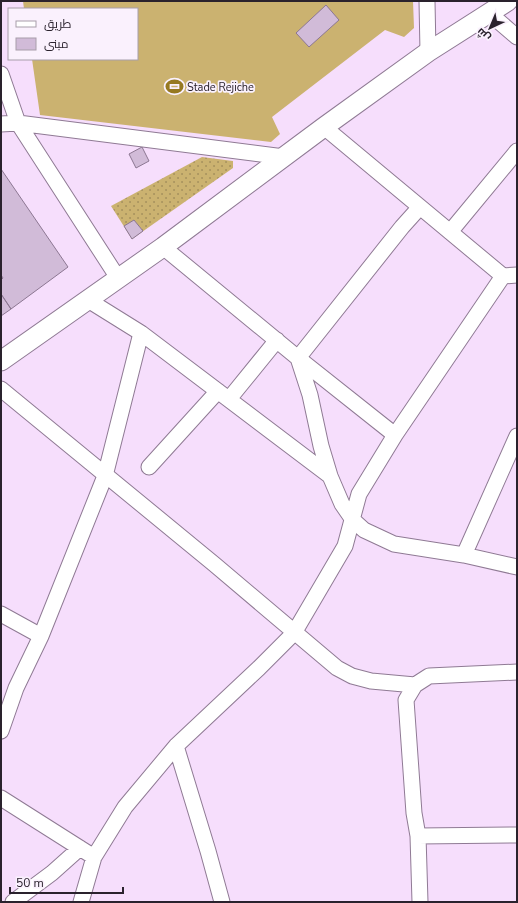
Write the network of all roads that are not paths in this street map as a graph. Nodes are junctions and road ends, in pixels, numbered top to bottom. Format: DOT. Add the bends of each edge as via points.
graph roads {
  1 [pos="427,1"];
  2 [pos="508,1"];
  3 [pos="489,13"];
  4 [pos="517,37"];
  5 [pos="428,52"];
  6 [pos="1,74"];
  7 [pos="18,123"];
  8 [pos="1,124"];
  9 [pos="324,128"];
  10 [pos="517,151"];
  11 [pos="284,158"];
  12 [pos="420,207"];
  13 [pos="450,232"];
  14 [pos="164,247"];
  15 [pos="510,275"];
  16 [pos="118,278"];
  17 [pos="88,300"];
  18 [pos="141,333"];
  19 [pos="277,340"];
  20 [pos="298,358"];
  21 [pos="1,361"];
  22 [pos="1,389"];
  23 [pos="224,395"];
  24 [pos="395,435"];
  25 [pos="517,436"];
  26 [pos="149,468"];
  27 [pos="105,476"];
  28 [pos="330,476"];
  29 [pos="353,520"];
  30 [pos="464,555"];
  31 [pos="517,567"];
  32 [pos="1,614"];
  33 [pos="294,633"];
  34 [pos="41,636"];
  35 [pos="517,672"];
  36 [pos="415,685"];
  37 [pos="1,731"];
  38 [pos="176,746"];
  39 [pos="1,798"];
  40 [pos="517,835"];
  41 [pos="418,836"];
  42 [pos="80,848"];
  43 [pos="94,857"];
  44 [pos="12,902"];
  45 [pos="81,902"];
  46 [pos="222,902"];
  47 [pos="420,902"];
  1 -- 5 [label="street"];
  2 -- 3 [label="street"];
  3 -- 4 [label="street"];
  3 -- 5 [label="street"];
  5 -- 9 [label="street"];
  6 -- 7 [label="street"];
  7 -- 8 [label="street"];
  7 -- 11 [label="street"];
  7 -- 16 [label="street"];
  9 -- 11 [label="street"];
  9 -- 12 [label="street"];
  10 -- 13 [label="street"];
  11 -- 14 [label="street"];
  12 -- 13 [label="street"];
  12 -- 20 [label="street"];
  13 -- 15 [label="street"];
  14 -- 16 [label="street"];
  14 -- 19 [label="street"];
  15 -- 24 [label="street"];
  16 -- 17 [label="street"];
  17 -- 18 [label="street"];
  17 -- 21 [label="street"];
  18 -- 23 [label="street"];
  18 -- 27 [label="street"];
  19 -- 20 [label="street"];
  19 -- 23 [label="street"];
  20 -- 24 [label="street"];
  20 -- 28 [label="street"];
  22 -- 27 [label="street"];
  23 -- 26 [label="street"];
  23 -- 28 [label="street"];
  24 -- 29 [label="street" via="359,494"];
  25 -- 30 [label="street"];
  27 -- 33 [label="street"];
  27 -- 34 [label="street"];
  28 -- 29 [label="street" via="342,504"];
  29 -- 30 [label="street" via="364,530 394,544"];
  29 -- 33 [label="street" via="345,546"];
  30 -- 31 [label="street"];
  32 -- 34 [label="street"];
  33 -- 36 [label="street" via="337,668 352,676 371,681"];
  33 -- 38 [label="street"];
  34 -- 37 [label="street" via="16,688"];
  35 -- 36 [label="street" via="429,676"];
  36 -- 41 [label="street" via="406,700"];
  38 -- 43 [label="street" via="125,808"];
  38 -- 46 [label="street"];
  39 -- 42 [label="street"];
  40 -- 41 [label="street"];
  41 -- 47 [label="street"];
  42 -- 43 [label="street"];
  42 -- 44 [label="street" via="52,873"];
  43 -- 45 [label="street"];
}
